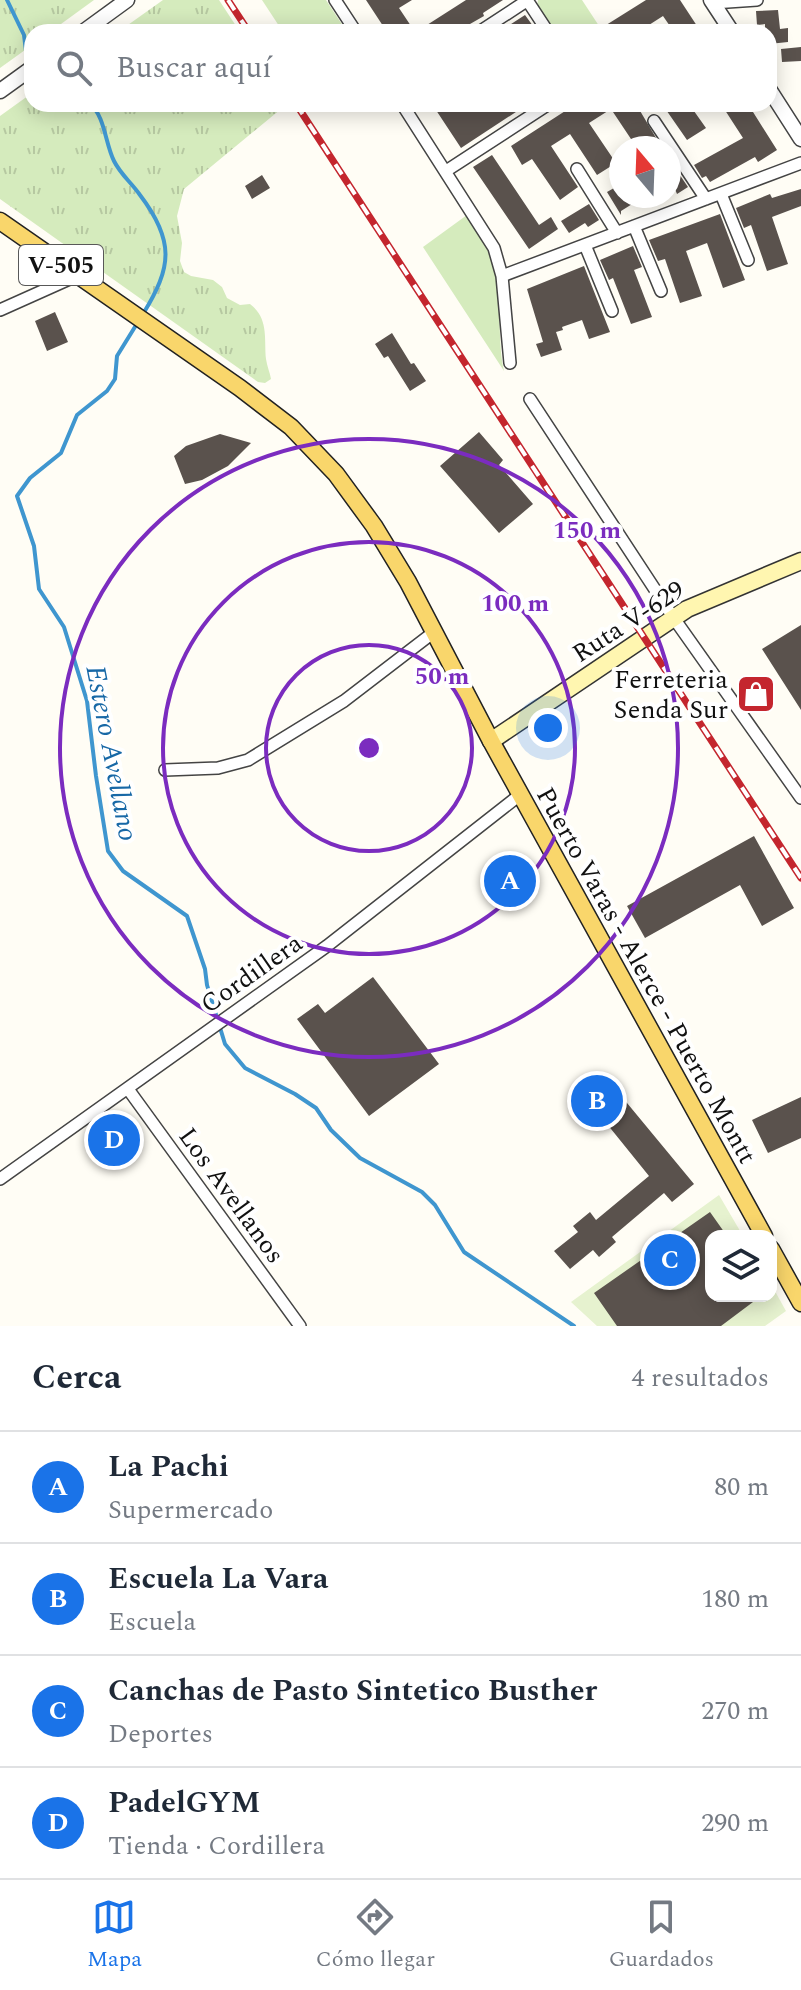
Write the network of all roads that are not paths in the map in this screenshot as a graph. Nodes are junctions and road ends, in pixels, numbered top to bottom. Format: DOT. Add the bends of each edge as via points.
graph roads {
  1 [pos="127,0"];
  2 [pos="527,0"];
  3 [pos="757,0"];
  4 [pos="340,2"];
  5 [pos="712,2"];
  6 [pos="94,24"];
  7 [pos="352,24"];
  8 [pos="491,24"];
  9 [pos="543,24"];
  10 [pos="727,24"];
  11 [pos="24,74"];
  12 [pos="0,91"];
  13 [pos="777,102"];
  14 [pos="407,112"];
  15 [pos="537,112"];
  16 [pos="654,121"];
  17 [pos="801,139"];
  18 [pos="801,163"];
  19 [pos="577,169"];
  20 [pos="446,171"];
  21 [pos="721,194"];
  22 [pos="706,199"];
  23 [pos="0,221"];
  24 [pos="634,226"];
  25 [pos="617,233"];
  26 [pos="585,245"];
  27 [pos="748,260"];
  28 [pos="76,276"];
  29 [pos="502,276"];
  30 [pos="661,291"];
  31 [pos="0,310"];
  32 [pos="612,311"];
  33 [pos="510,363"];
  34 [pos="530,399"];
  35 [pos="801,561"];
  36 [pos="673,617"];
  37 [pos="434,632"];
  38 [pos="491,741"];
  39 [pos="165,770"];
  40 [pos="521,794"];
  41 [pos="801,798"];
  42 [pos="128,1089"];
  43 [pos="0,1179"];
  44 [pos="761,1230"];
  45 [pos="777,1260"];
  46 [pos="801,1303"];
  47 [pos="300,1326"];
  1 -- 6 [label="street"];
  2 -- 8 [label="street"];
  2 -- 9 [label="street"];
  3 -- 5 [label="street"];
  4 -- 7 [label="street"];
  5 -- 10 [label="street"];
  11 -- 12 [label="street"];
  13 -- 17 [label="street"];
  14 -- 20 [label="street"];
  15 -- 20 [label="street"];
  16 -- 22 [label="street"];
  18 -- 21 [label="street"];
  19 -- 25 [label="street"];
  20 -- 29 [label="street" via="494,248"];
  21 -- 22 [label="street"];
  21 -- 27 [label="street"];
  22 -- 24 [label="street"];
  23 -- 28 [label="main road, V-505"];
  24 -- 25 [label="street"];
  24 -- 30 [label="street"];
  25 -- 26 [label="street"];
  26 -- 29 [label="street"];
  26 -- 32 [label="street"];
  28 -- 31 [label="street"];
  28 -- 37 [label="main road, Puerto Varas - Alerce - Puerto Montt / V-505" via="291,427 336,474 374,526"];
  29 -- 33 [label="street"];
  34 -- 36 [label="street"];
  35 -- 36 [label="main road, Ruta V-629"];
  36 -- 38 [label="main road, Ruta V-629"];
  36 -- 41 [label="street"];
  37 -- 38 [label="main road, Puerto Varas - Alerce - Puerto Montt"];
  37 -- 39 [label="street" via="344,701 248,760"];
  38 -- 40 [label="main road, Puerto Varas - Alerce - Puerto Montt"];
  40 -- 42 [label="street, Cordillera" via="327,946"];
  40 -- 44 [label="main road, Puerto Varas - Alerce - Puerto Montt"];
  42 -- 43 [label="street, Cordillera"];
  42 -- 47 [label="street, Los Avellanos"];
  45 -- 46 [label="main road"];
}
